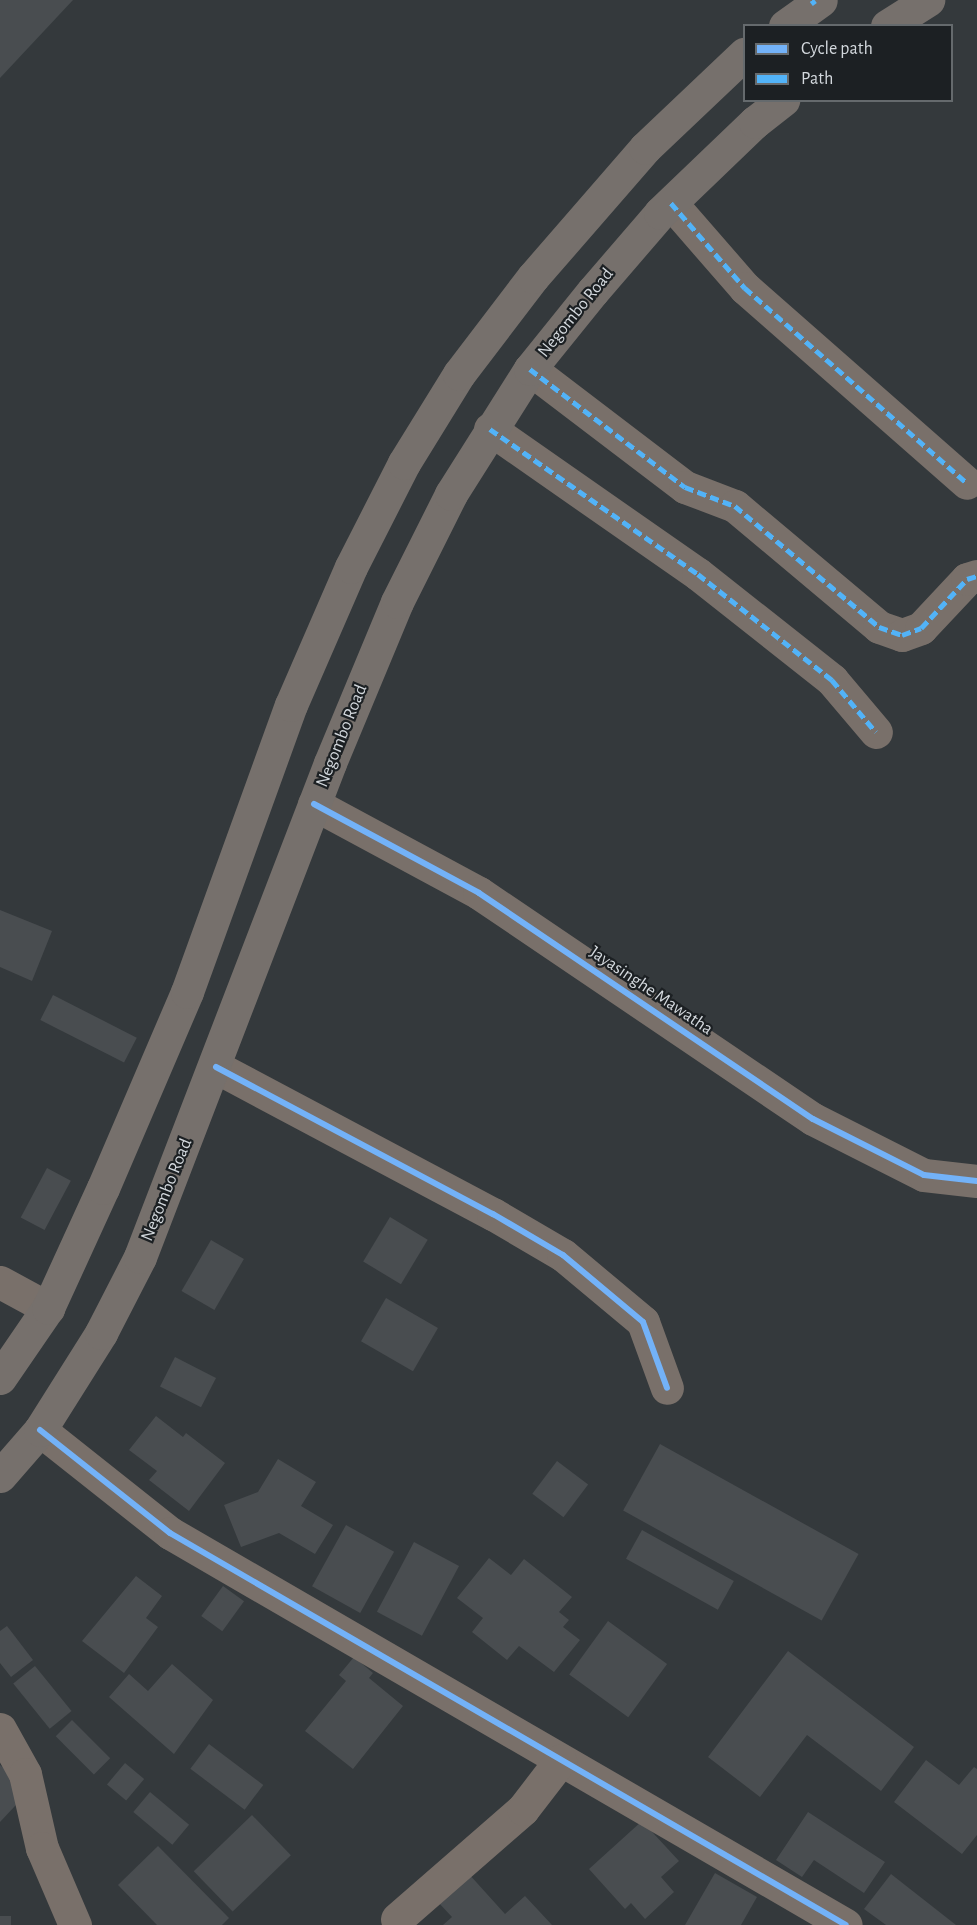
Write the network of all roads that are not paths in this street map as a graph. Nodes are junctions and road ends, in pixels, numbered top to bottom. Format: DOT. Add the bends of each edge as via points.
graph roads {
  1 [pos="928,0"];
  2 [pos="816,1"];
  3 [pos="787,24"];
  4 [pos="890,24"];
  5 [pos="743,55"];
  6 [pos="780,102"];
  7 [pos="671,203"];
  8 [pos="530,369"];
  9 [pos="490,429"];
  10 [pos="967,483"];
  11 [pos="977,576"];
  12 [pos="876,732"];
  13 [pos="314,804"];
  14 [pos="216,1067"];
  15 [pos="976,1183"];
  16 [pos="0,1282"];
  17 [pos="48,1308"];
  18 [pos="0,1378"];
  19 [pos="668,1388"];
  20 [pos="40,1430"];
  21 [pos="0,1476"];
  22 [pos="0,1729"];
  23 [pos="560,1761"];
  24 [pos="397,1919"];
  25 [pos="75,1925"];
  26 [pos="846,1925"];
  1 -- 4 [label="highway"];
  2 -- 3 [label="highway"];
  5 -- 17 [label="highway" via="645,148 533,277 459,374 404,463 351,567 291,705 187,992"];
  6 -- 7 [label="highway, Negombo Road"];
  7 -- 8 [label="highway, Negombo Road"];
  7 -- 10 [label="street" via="745,288"];
  8 -- 9 [label="highway, Negombo Road"];
  8 -- 11 [label="street" via="685,487 735,506 879,627 902,635 921,627 967,579"];
  9 -- 12 [label="street" via="707,581 832,680"];
  9 -- 13 [label="highway, Negombo Road" via="451,494 397,602"];
  13 -- 14 [label="highway, Negombo Road"];
  13 -- 15 [label="street, Jayasinghe Mawatha" via="479,892 813,1119 924,1175"];
  14 -- 19 [label="street" via="563,1255 643,1322"];
  14 -- 20 [label="highway, Negombo Road" via="140,1257 101,1333"];
  16 -- 17 [label="street"];
  17 -- 18 [label="highway"];
  20 -- 21 [label="highway, Negombo Road"];
  20 -- 23 [label="street" via="170,1533"];
  22 -- 25 [label="street" via="26,1774 42,1848"];
  23 -- 24 [label="street" via="523,1809"];
  23 -- 26 [label="street"];
}
